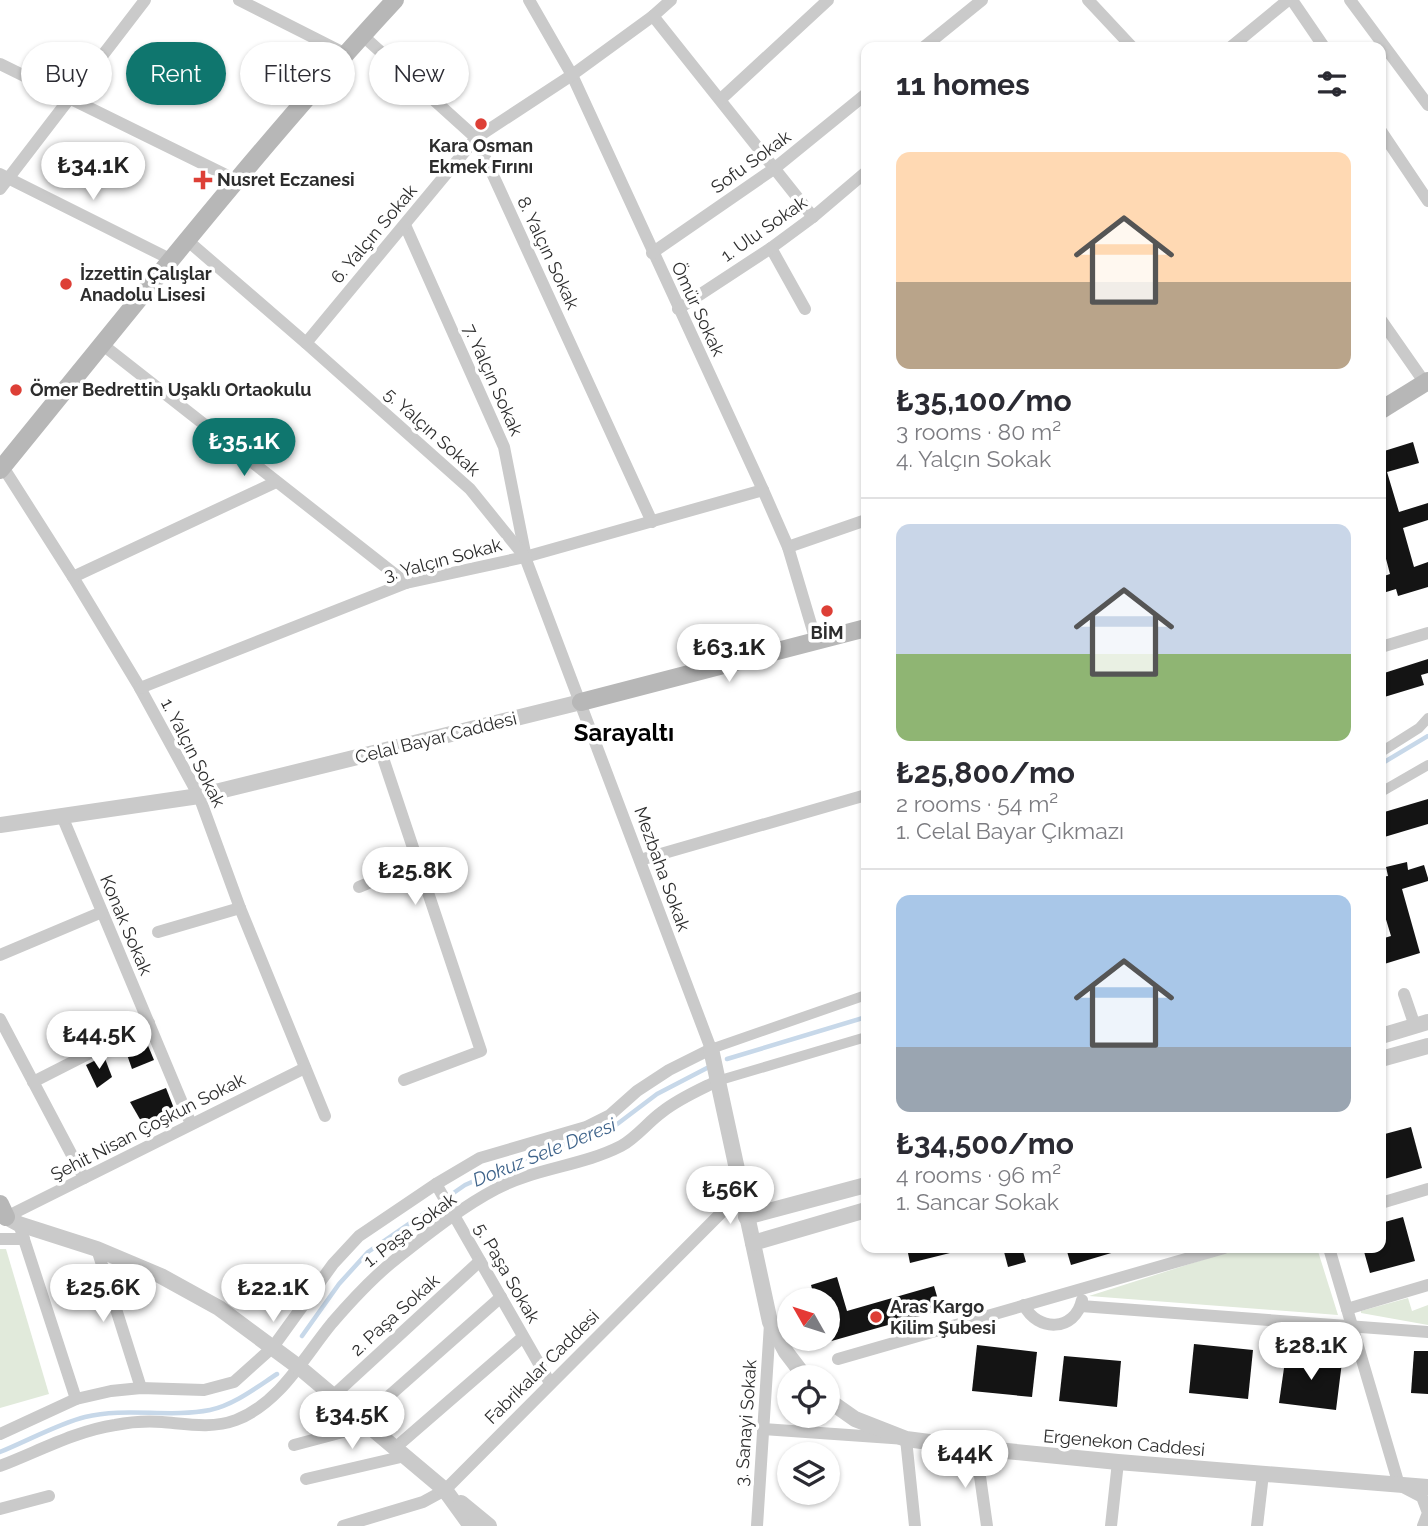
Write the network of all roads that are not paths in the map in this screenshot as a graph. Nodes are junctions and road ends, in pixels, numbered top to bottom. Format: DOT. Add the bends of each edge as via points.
graph roads {
  1 [pos="145,0"];
  2 [pos="239,0"];
  3 [pos="395,0"];
  4 [pos="529,0"];
  5 [pos="671,0"];
  6 [pos="828,0"];
  7 [pos="982,0"];
  8 [pos="1088,0"];
  9 [pos="1290,0"];
  10 [pos="1350,0"];
  11 [pos="653,16"];
  12 [pos="362,35"];
  13 [pos="322,42"];
  14 [pos="930,42"];
  15 [pos="1127,42"];
  16 [pos="1237,42"];
  17 [pos="1320,42"];
  18 [pos="1381,42"];
  19 [pos="112,43"];
  20 [pos="355,43"];
  21 [pos="1386,48"];
  22 [pos="0,64"];
  23 [pos="21,74"];
  24 [pos="572,75"];
  25 [pos="861,98"];
  26 [pos="721,99"];
  27 [pos="64,105"];
  28 [pos="84,105"];
  29 [pos="303,105"];
  30 [pos="1428,105"];
  31 [pos="476,138"];
  32 [pos="1386,138"];
  33 [pos="775,168"];
  34 [pos="861,176"];
  35 [pos="3,180"];
  36 [pos="238,181"];
  37 [pos="1428,201"];
  38 [pos="813,217"];
  39 [pos="405,225"];
  40 [pos="188,241"];
  41 [pos="771,248"];
  42 [pos="652,253"];
  43 [pos="172,260"];
  44 [pos="678,309"];
  45 [pos="804,309"];
  46 [pos="1386,327"];
  47 [pos="306,343"];
  48 [pos="103,345"];
  49 [pos="1427,382"];
  50 [pos="1386,407"];
  51 [pos="1,469"];
  52 [pos="276,482"];
  53 [pos="763,490"];
  54 [pos="652,522"];
  55 [pos="861,522"];
  56 [pos="788,547"];
  57 [pos="525,556"];
  58 [pos="74,577"];
  59 [pos="406,583"];
  60 [pos="861,629"];
  61 [pos="1428,633"];
  62 [pos="816,641"];
  63 [pos="1386,646"];
  64 [pos="140,688"];
  65 [pos="581,702"];
  66 [pos="1428,718"];
  67 [pos="1386,749"];
  68 [pos="381,752"];
  69 [pos="1428,765"];
  70 [pos="1386,789"];
  71 [pos="200,796"];
  72 [pos="861,796"];
  73 [pos="62,816"];
  74 [pos="0,825"];
  75 [pos="640,860"];
  76 [pos="418,862"];
  77 [pos="359,887"];
  78 [pos="240,908"];
  79 [pos="102,912"];
  80 [pos="158,932"];
  81 [pos="0,955"];
  82 [pos="1404,994"];
  83 [pos="861,997"];
  84 [pos="0,1019"];
  85 [pos="149,1023"];
  86 [pos="1421,1024"];
  87 [pos="1386,1034"];
  88 [pos="861,1038"];
  89 [pos="1428,1046"];
  90 [pos="710,1049"];
  91 [pos="1386,1058"];
  92 [pos="305,1068"];
  93 [pos="404,1080"];
  94 [pos="718,1081"];
  95 [pos="33,1082"];
  96 [pos="325,1116"];
  97 [pos="191,1124"];
  98 [pos="84,1178"];
  99 [pos="438,1186"];
  100 [pos="861,1186"];
  101 [pos="1428,1189"];
  102 [pos="741,1193"];
  103 [pos="1386,1202"];
  104 [pos="452,1211"];
  105 [pos="861,1211"];
  106 [pos="746,1217"];
  107 [pos="10,1219"];
  108 [pos="0,1239"];
  109 [pos="752,1243"];
  110 [pos="96,1249"];
  111 [pos="1207,1253"];
  112 [pos="1330,1253"];
  113 [pos="480,1261"];
  114 [pos="1428,1285"];
  115 [pos="1082,1289"];
  116 [pos="500,1297"];
  117 [pos="1024,1305"];
  118 [pos="1081,1306"];
  119 [pos="1347,1308"];
  120 [pos="770,1322"];
  121 [pos="1352,1326"];
  122 [pos="1428,1332"];
  123 [pos="523,1337"];
  124 [pos="273,1347"];
  125 [pos="838,1359"];
  126 [pos="796,1365"];
  127 [pos="300,1368"];
  128 [pos="550,1383"];
  129 [pos="141,1388"];
  130 [pos="334,1395"];
  131 [pos="76,1399"];
  132 [pos="840,1408"];
  133 [pos="366,1422"];
  134 [pos="763,1429"];
  135 [pos="0,1434"];
  136 [pos="906,1439"];
  137 [pos="295,1445"];
  138 [pos="976,1448"];
  139 [pos="400,1452"];
  140 [pos="1118,1462"];
  141 [pos="0,1466"];
  142 [pos="1263,1475"];
  143 [pos="306,1479"];
  144 [pos="1399,1485"];
  145 [pos="1428,1487"];
  146 [pos="445,1490"];
  147 [pos="49,1496"];
  148 [pos="0,1509"];
  149 [pos="343,1526"];
  150 [pos="471,1526"];
  151 [pos="488,1526"];
  152 [pos="757,1526"];
  153 [pos="915,1526"];
  154 [pos="987,1526"];
  155 [pos="1111,1526"];
  156 [pos="1258,1526"];
  157 [pos="1423,1526"];
  1 -- 19 [label="street"];
  2 -- 13 [label="street"];
  3 -- 12 [label="main road"];
  4 -- 24 [label="street, Ömür Sokak"];
  5 -- 11 [label="street, 6. Yalçın Sokak"];
  6 -- 26 [label="street"];
  7 -- 14 [label="street"];
  8 -- 15 [label="street"];
  9 -- 16 [label="street"];
  9 -- 17 [label="street"];
  10 -- 18 [label="street"];
  11 -- 24 [label="street, 6. Yalçın Sokak"];
  11 -- 26 [label="street"];
  12 -- 20 [label="main road"];
  12 -- 31 [label="street, 8. Yalçın Sokak"];
  21 -- 30 [label="street"];
  22 -- 23 [label="street"];
  24 -- 31 [label="street, 6. Yalçın Sokak"];
  24 -- 42 [label="street, Ömür Sokak"];
  25 -- 33 [label="street, Sofu Sokak"];
  26 -- 33 [label="street"];
  27 -- 35 [label="street"];
  28 -- 36 [label="street"];
  29 -- 36 [label="main road"];
  31 -- 39 [label="street, 6. Yalçın Sokak"];
  31 -- 54 [label="street, 8. Yalçın Sokak"];
  32 -- 37 [label="street"];
  33 -- 38 [label="street"];
  33 -- 42 [label="street, Sofu Sokak"];
  34 -- 38 [label="street, 1. Ulu Sokak"];
  35 -- 43 [label="street"];
  36 -- 40 [label="main road"];
  38 -- 41 [label="street, 1. Ulu Sokak"];
  39 -- 47 [label="street, 6. Yalçın Sokak"];
  39 -- 57 [label="street, 7. Yalçın Sokak" via="504,447"];
  40 -- 43 [label="main road"];
  40 -- 47 [label="street, 5. Yalçın Sokak"];
  41 -- 44 [label="street, 1. Ulu Sokak"];
  41 -- 45 [label="street"];
  42 -- 44 [label="street, Ömür Sokak"];
  43 -- 48 [label="main road"];
  44 -- 53 [label="street, Ömür Sokak"];
  46 -- 49 [label="street"];
  47 -- 57 [label="street, 5. Yalçın Sokak" via="470,489"];
  48 -- 51 [label="main road"];
  48 -- 52 [label="street"];
  49 -- 50 [label="main road"];
  51 -- 58 [label="street, 1. Yalçın Sokak"];
  52 -- 58 [label="street"];
  52 -- 59 [label="street"];
  53 -- 54 [label="street, 3. Yalçın Sokak"];
  53 -- 56 [label="street, Ömür Sokak"];
  54 -- 57 [label="street, 3. Yalçın Sokak"];
  55 -- 56 [label="street"];
  56 -- 62 [label="street, Ömür Sokak"];
  57 -- 59 [label="street, 3. Yalçın Sokak"];
  57 -- 65 [label="street, 5. Yalçın Sokak"];
  58 -- 64 [label="street, 1. Yalçın Sokak"];
  59 -- 64 [label="street, 3. Yalçın Sokak"];
  60 -- 62 [label="main road, Celal Bayar Caddesi"];
  61 -- 63 [label="street"];
  62 -- 65 [label="main road, Celal Bayar Caddesi"];
  64 -- 71 [label="street, 1. Yalçın Sokak"];
  65 -- 68 [label="street, Celal Bayar Caddesi"];
  65 -- 75 [label="street, Mezbaha Sokak"];
  66 -- 67 [label="street"];
  68 -- 71 [label="street, Celal Bayar Caddesi"];
  68 -- 76 [label="street"];
  69 -- 70 [label="street"];
  71 -- 73 [label="street, Celal Bayar Caddesi"];
  71 -- 78 [label="street, 1. Yalçın Sokak"];
  72 -- 75 [label="street"];
  73 -- 74 [label="street, Celal Bayar Caddesi"];
  73 -- 79 [label="street, Konak Sokak"];
  75 -- 90 [label="street, Mezbaha Sokak"];
  76 -- 77 [label="street"];
  76 -- 93 [label="street" via="481,1051"];
  78 -- 80 [label="street"];
  78 -- 92 [label="street, 1. Yalçın Sokak"];
  79 -- 81 [label="street"];
  79 -- 85 [label="street, Konak Sokak"];
  82 -- 86 [label="street"];
  83 -- 90 [label="street"];
  84 -- 95 [label="street"];
  85 -- 95 [label="street"];
  85 -- 97 [label="street, Konak Sokak"];
  86 -- 87 [label="street"];
  88 -- 94 [label="street"];
  89 -- 91 [label="street"];
  90 -- 94 [label="street"];
  90 -- 99 [label="street" via="637,1091 610,1115 586,1127 481,1158"];
  92 -- 96 [label="street, 1. Yalçın Sokak"];
  92 -- 97 [label="street, Şehit Nisan Çoşkun Sokak"];
  94 -- 102 [label="street"];
  94 -- 104 [label="street, 1. Paşa Sokak" via="664,1110 623,1145 523,1178"];
  95 -- 98 [label="street"];
  97 -- 98 [label="street, Şehit Nisan Çoşkun Sokak"];
  98 -- 107 [label="street, Şehit Nisan Çoşkun Sokak"];
  99 -- 104 [label="street, 5. Paşa Sokak"];
  99 -- 124 [label="street" via="359,1236"];
  100 -- 106 [label="street"];
  101 -- 103 [label="street"];
  102 -- 106 [label="street"];
  102 -- 128 [label="street, Fabrikalar Caddesi"];
  104 -- 113 [label="street, 5. Paşa Sokak"];
  104 -- 127 [label="street, 1. Paşa Sokak" via="369,1283 331,1324"];
  105 -- 109 [label="street"];
  106 -- 109 [label="street"];
  107 -- 108 [label="street"];
  107 -- 110 [label="street"];
  107 -- 131 [label="street"];
  109 -- 120 [label="street"];
  110 -- 124 [label="street" via="161,1276 219,1308"];
  110 -- 129 [label="street"];
  111 -- 115 [label="street"];
  112 -- 119 [label="street"];
  113 -- 116 [label="street, 5. Paşa Sokak"];
  113 -- 130 [label="street, 2. Paşa Sokak"];
  114 -- 119 [label="street"];
  115 -- 117 [label="street"];
  115 -- 118 [label="street"];
  116 -- 123 [label="street, 5. Paşa Sokak"];
  116 -- 133 [label="street"];
  117 -- 118 [label="street" via="1034,1320 1051,1326 1069,1320"];
  117 -- 125 [label="street"];
  118 -- 121 [label="street"];
  119 -- 121 [label="street"];
  120 -- 126 [label="street"];
  120 -- 134 [label="street, 3. Sanayi Sokak"];
  121 -- 122 [label="street"];
  121 -- 144 [label="street"];
  123 -- 128 [label="street, 5. Paşa Sokak"];
  123 -- 139 [label="street"];
  124 -- 127 [label="street"];
  124 -- 129 [label="street" via="234,1382 204,1390"];
  127 -- 130 [label="street"];
  127 -- 141 [label="street, 1. Paşa Sokak" via="265,1402 237,1420 215,1425 113,1425"];
  128 -- 146 [label="street, Fabrikalar Caddesi"];
  129 -- 131 [label="street"];
  130 -- 133 [label="street"];
  131 -- 135 [label="street"];
  132 -- 136 [label="street, Ergenekon Caddesi"];
  133 -- 137 [label="street"];
  133 -- 139 [label="street"];
  134 -- 136 [label="street"];
  134 -- 152 [label="street, 3. Sanayi Sokak"];
  136 -- 138 [label="street, Ergenekon Caddesi"];
  136 -- 153 [label="street"];
  138 -- 140 [label="street, Ergenekon Caddesi"];
  138 -- 154 [label="street"];
  139 -- 143 [label="street"];
  139 -- 146 [label="street"];
  140 -- 142 [label="street, Ergenekon Caddesi"];
  140 -- 155 [label="street"];
  142 -- 144 [label="street, Ergenekon Caddesi"];
  142 -- 156 [label="street"];
  144 -- 145 [label="street, Ergenekon Caddesi"];
  144 -- 157 [label="street" via="1422,1497 1428,1513"];
  146 -- 149 [label="street, Fabrikalar Caddesi" via="423,1502"];
  146 -- 150 [label="street"];
  146 -- 151 [label="street"];
  147 -- 148 [label="street"];
}
